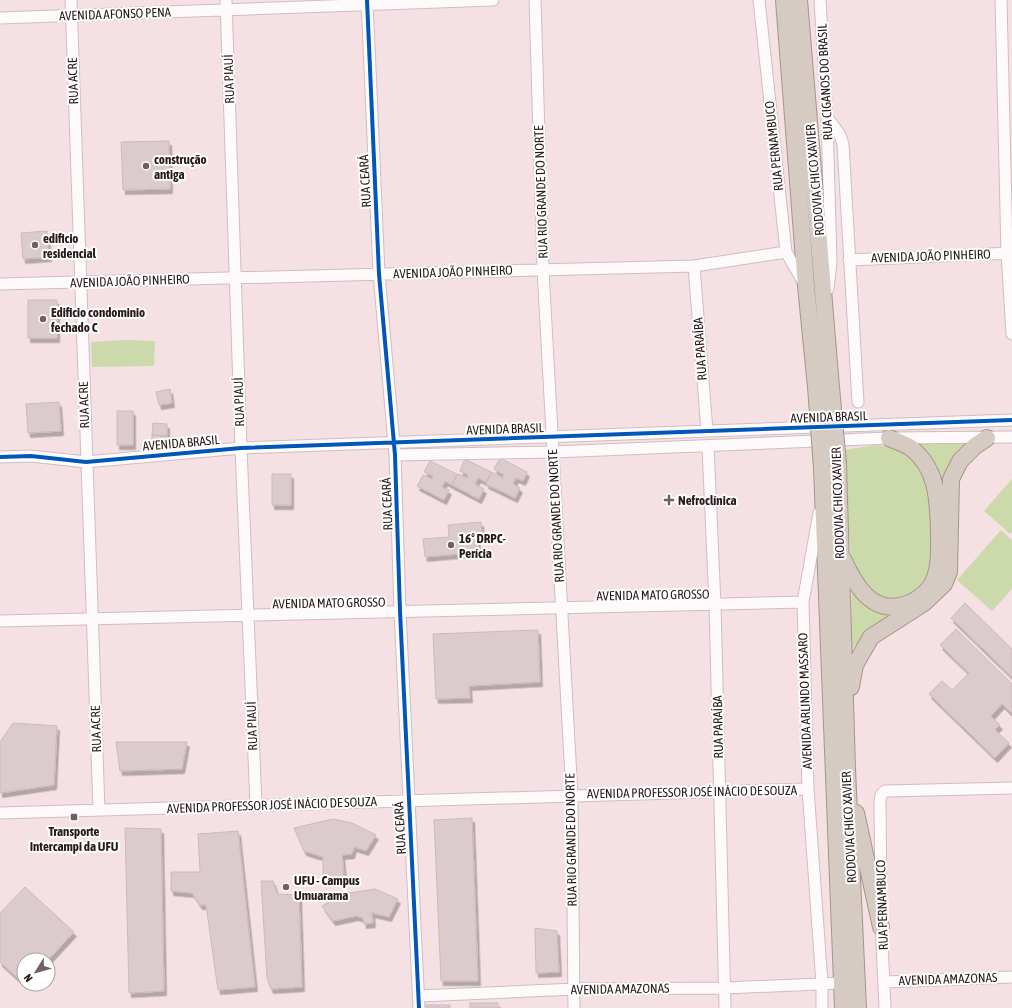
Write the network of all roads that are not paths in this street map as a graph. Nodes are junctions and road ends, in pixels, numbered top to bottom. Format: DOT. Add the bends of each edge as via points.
graph roads {
  1 [pos="71,0"];
  2 [pos="493,0"];
  3 [pos="535,0"];
  4 [pos="759,0"];
  5 [pos="784,0"];
  6 [pos="798,0"];
  7 [pos="820,0"];
  8 [pos="1001,0"];
  9 [pos="367,2"];
  10 [pos="226,5"];
  11 [pos="71,15"];
  12 [pos="0,18"];
  13 [pos="828,116"];
  14 [pos="786,252"];
  15 [pos="1010,253"];
  16 [pos="849,260"];
  17 [pos="694,266"];
  18 [pos="544,270"];
  19 [pos="379,274"];
  20 [pos="236,278"];
  21 [pos="80,282"];
  22 [pos="0,284"];
  23 [pos="806,286"];
  24 [pos="826,308"];
  25 [pos="1012,334"];
  26 [pos="824,387"];
  27 [pos="858,402"];
  28 [pos="1012,420"];
  29 [pos="706,431"];
  30 [pos="552,437"];
  31 [pos="1012,437"];
  32 [pos="889,438"];
  33 [pos="987,438"];
  34 [pos="393,443"];
  35 [pos="708,446"];
  36 [pos="241,448"];
  37 [pos="554,452"];
  38 [pos="395,455"];
  39 [pos="0,457"];
  40 [pos="86,462"];
  41 [pos="830,466"];
  42 [pos="823,490"];
  43 [pos="840,553"];
  44 [pos="803,602"];
  45 [pos="715,604"];
  46 [pos="560,608"];
  47 [pos="400,611"];
  48 [pos="248,615"];
  49 [pos="92,619"];
  50 [pos="0,621"];
  51 [pos="845,716"];
  52 [pos="847,769"];
  53 [pos="1012,788"];
  54 [pos="808,789"];
  55 [pos="720,792"];
  56 [pos="572,796"];
  57 [pos="409,801"];
  58 [pos="256,805"];
  59 [pos="99,810"];
  60 [pos="0,813"];
  61 [pos="881,927"];
  62 [pos="1012,977"];
  63 [pos="885,982"];
  64 [pos="842,983"];
  65 [pos="822,984"];
  66 [pos="725,988"];
  67 [pos="574,989"];
  68 [pos="419,996"];
  69 [pos="419,1008"];
  70 [pos="574,1008"];
  71 [pos="725,1008"];
  72 [pos="822,1008"];
  73 [pos="843,1008"];
  74 [pos="858,1008"];
  75 [pos="885,1008"];
  1 -- 11 [label="street, RUA ACRE"];
  2 -- 9 [label="street, AVENIDA AFONSO PENA"];
  3 -- 18 [label="street, RUA RIO GRANDE DO NORTE"];
  4 -- 14 [label="street, RUA PERNAMBUCO"];
  5 -- 23 [label="highway, RODOVIA CHICO XAVIER"];
  6 -- 24 [label="highway, RODOVIA CHICO XAVIER"];
  7 -- 13 [label="street, RUA CIGANOS DO BRASIL"];
  8 -- 15 [label="street"];
  9 -- 10 [label="street, AVENIDA AFONSO PENA"];
  9 -- 19 [label="street, RUA CEARÁ"];
  10 -- 11 [label="street, AVENIDA AFONSO PENA"];
  10 -- 20 [label="street, RUA PIAUÍ"];
  11 -- 12 [label="street, AVENIDA AFONSO PENA"];
  11 -- 21 [label="street, RUA ACRE"];
  13 -- 16 [label="street" via="840,134 843,144"];
  13 -- 24 [label="street, RUA CIGANOS DO BRASIL" via="832,262"];
  14 -- 17 [label="street, AVENIDA JOÃO PINHEIRO"];
  14 -- 23 [label="street, RUA PERNAMBUCO"];
  15 -- 16 [label="street, AVENIDA JOÃO PINHEIRO"];
  15 -- 25 [label="street"];
  16 -- 27 [label="street"];
  17 -- 18 [label="street, AVENIDA JOÃO PINHEIRO"];
  17 -- 29 [label="street, RUA PARAÍBA"];
  18 -- 19 [label="street, AVENIDA JOÃO PINHEIRO"];
  18 -- 30 [label="street, RUA RIO GRANDE DO NORTE"];
  19 -- 20 [label="street, AVENIDA JOÃO PINHEIRO"];
  19 -- 34 [label="street, RUA CEARÁ"];
  20 -- 21 [label="street, AVENIDA JOÃO PINHEIRO"];
  20 -- 36 [label="street, RUA PIAUÍ"];
  21 -- 22 [label="street, AVENIDA JOÃO PINHEIRO"];
  21 -- 40 [label="street, RUA ACRE"];
  23 -- 26 [label="highway, RODOVIA CHICO XAVIER"];
  24 -- 26 [label="highway, RODOVIA CHICO XAVIER"];
  26 -- 41 [label="highway, RODOVIA CHICO XAVIER, bridge"];
  28 -- 29 [label="street, AVENIDA BRASIL"];
  29 -- 30 [label="street, AVENIDA BRASIL"];
  30 -- 34 [label="street, AVENIDA BRASIL"];
  30 -- 37 [label="street, RUA RIO GRANDE DO NORTE"];
  31 -- 33 [label="street, AVENIDA BRASIL"];
  32 -- 33 [label="street, AVENIDA BRASIL"];
  32 -- 35 [label="street, AVENIDA BRASIL"];
  32 -- 43 [label="highway" via="910,448 926,466 935,482 938,498 939,552 934,580 926,592 915,600 900,607 885,606 872,601 860,589"];
  33 -- 51 [label="highway" via="960,460 951,479 949,572 944,584 924,603 875,633 869,640 855,665"];
  34 -- 36 [label="street, AVENIDA BRASIL"];
  34 -- 38 [label="street, RUA CEARÁ"];
  35 -- 37 [label="street, AVENIDA BRASIL"];
  35 -- 45 [label="street, RUA PARAÍBA"];
  36 -- 40 [label="street, AVENIDA BRASIL"];
  36 -- 48 [label="street, RUA PIAUÍ"];
  37 -- 38 [label="street, AVENIDA BRASIL"];
  37 -- 46 [label="street, RUA RIO GRANDE DO NORTE"];
  38 -- 47 [label="street, RUA CEARÁ"];
  39 -- 40 [label="street, AVENIDA BRASIL" via="31,456"];
  40 -- 49 [label="street, RUA ACRE"];
  41 -- 42 [label="highway, RODOVIA CHICO XAVIER"];
  41 -- 43 [label="highway, RODOVIA CHICO XAVIER"];
  42 -- 44 [label="street, AVENIDA ARLINDO MASSARO"];
  42 -- 64 [label="highway, RODOVIA CHICO XAVIER"];
  43 -- 51 [label="highway, RODOVIA CHICO XAVIER"];
  44 -- 45 [label="street, AVENIDA MATO GROSSO"];
  44 -- 54 [label="street, AVENIDA ARLINDO MASSARO"];
  45 -- 46 [label="street, AVENIDA MATO GROSSO"];
  45 -- 55 [label="street, RUA PARAÍBA"];
  46 -- 47 [label="street, AVENIDA MATO GROSSO"];
  46 -- 56 [label="street, RUA RIO GRANDE DO NORTE"];
  47 -- 48 [label="street, AVENIDA MATO GROSSO"];
  47 -- 57 [label="street, RUA CEARÁ"];
  48 -- 49 [label="street, AVENIDA MATO GROSSO"];
  48 -- 58 [label="street, RUA PIAUÍ"];
  49 -- 50 [label="street, AVENIDA MATO GROSSO"];
  49 -- 59 [label="street, RUA ACRE"];
  51 -- 52 [label="highway, RODOVIA CHICO XAVIER"];
  52 -- 61 [label="highway"];
  52 -- 74 [label="highway, RODOVIA CHICO XAVIER"];
  53 -- 61 [label="street, RUA PERNAMBUCO" via="885,791 881,795"];
  54 -- 55 [label="street, AVENIDA PROFESSOR JOSÉ INÁCIO DE SOUZA"];
  54 -- 65 [label="street, AVENIDA ARLINDO MASSARO"];
  55 -- 56 [label="street, AVENIDA PROFESSOR JOSÉ INÁCIO DE SOUZA"];
  55 -- 66 [label="street, RUA PARAÍBA"];
  56 -- 57 [label="street, AVENIDA PROFESSOR JOSÉ INÁCIO DE SOUZA"];
  56 -- 67 [label="street, RUA RIO GRANDE DO NORTE"];
  57 -- 58 [label="street, AVENIDA PROFESSOR JOSÉ INÁCIO DE SOUZA"];
  57 -- 68 [label="street, RUA CEARÁ"];
  58 -- 59 [label="street, AVENIDA PROFESSOR JOSÉ INÁCIO DE SOUZA"];
  59 -- 60 [label="street, AVENIDA PROFESSOR JOSÉ INÁCIO DE SOUZA"];
  61 -- 63 [label="street, RUA PERNAMBUCO"];
  62 -- 63 [label="street, AVENIDA AMAZONAS"];
  63 -- 75 [label="street, RUA PERNAMBUCO"];
  64 -- 65 [label="street, AVENIDA AMAZONAS"];
  64 -- 73 [label="highway, RODOVIA CHICO XAVIER"];
  65 -- 66 [label="street, AVENIDA AMAZONAS"];
  65 -- 72 [label="street, AVENIDA ARLINDO MASSARO"];
  66 -- 67 [label="street, AVENIDA AMAZONAS"];
  66 -- 71 [label="street, RUA PARAÍBA"];
  67 -- 68 [label="street, AVENIDA AMAZONAS"];
  67 -- 70 [label="street, RUA RIO GRANDE DO NORTE"];
  68 -- 69 [label="street, RUA CEARÁ"];
}
